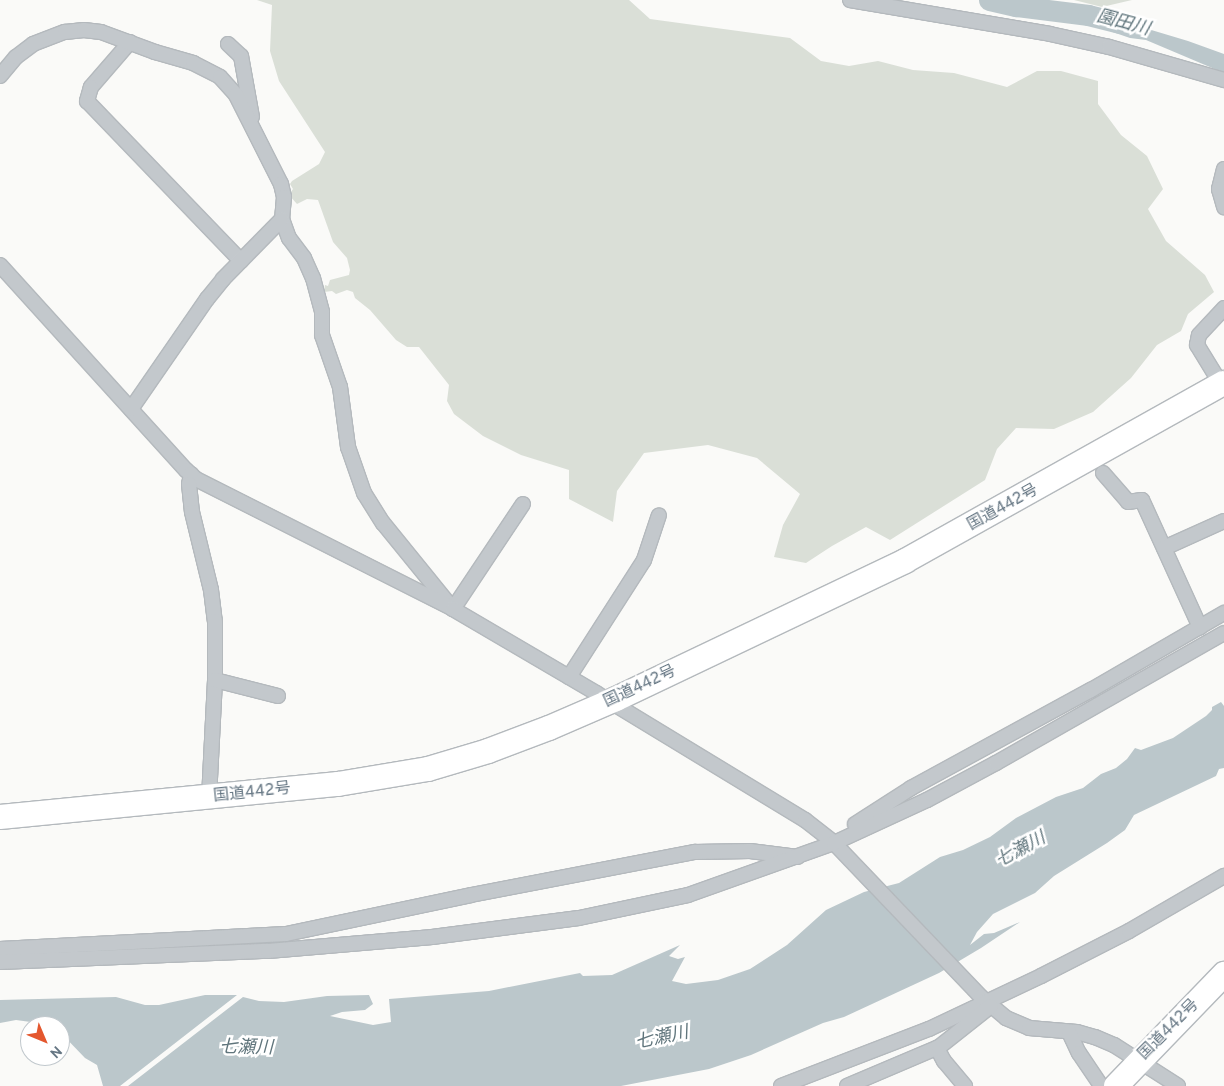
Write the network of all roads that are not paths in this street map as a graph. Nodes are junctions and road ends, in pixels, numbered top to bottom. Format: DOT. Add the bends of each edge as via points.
graph roads {
  1 [pos="850,0"];
  2 [pos="130,42"];
  3 [pos="228,44"];
  4 [pos="0,76"];
  5 [pos="1224,80"];
  6 [pos="254,133"];
  7 [pos="1224,169"];
  8 [pos="1224,207"];
  9 [pos="282,218"];
  10 [pos="241,261"];
  11 [pos="0,265"];
  12 [pos="1224,308"];
  13 [pos="1223,386"];
  14 [pos="131,409"];
  15 [pos="1103,473"];
  16 [pos="191,474"];
  17 [pos="523,504"];
  18 [pos="659,515"];
  19 [pos="1224,521"];
  20 [pos="1164,548"];
  21 [pos="453,609"];
  22 [pos="1224,613"];
  23 [pos="1200,627"];
  24 [pos="1224,633"];
  25 [pos="569,676"];
  26 [pos="214,680"];
  27 [pos="278,696"];
  28 [pos="610,701"];
  29 [pos="208,797"];
  30 [pos="0,817"];
  31 [pos="838,848"];
  32 [pos="799,857"];
  33 [pos="1224,876"];
  34 [pos="0,949"];
  35 [pos="0,962"];
  36 [pos="1224,974"];
  37 [pos="986,1002"];
  38 [pos="1069,1032"];
  39 [pos="937,1048"];
  40 [pos="1138,1061"];
  41 [pos="781,1086"];
  42 [pos="847,1086"];
  43 [pos="966,1086"];
  44 [pos="1101,1086"];
  45 [pos="1116,1086"];
  46 [pos="1178,1086"];
  1 -- 5 [label="street" via="1050,34 1109,47"];
  2 -- 4 [label="street" via="96,31 65,32 27,48"];
  2 -- 6 [label="street" via="194,63 220,78 236,95"];
  2 -- 10 [label="street" via="91,87 86,101"];
  3 -- 6 [label="street" via="241,56"];
  6 -- 9 [label="street" via="281,184 284,197"];
  7 -- 8 [label="street" via="1219,189"];
  9 -- 10 [label="street"];
  9 -- 21 [label="street" via="289,238 304,258 313,278 322,312 322,335 340,387 348,447 364,493 383,523"];
  10 -- 14 [label="street" via="207,299"];
  11 -- 14 [label="street"];
  12 -- 13 [label="street" via="1199,335 1197,345"];
  13 -- 28 [label="highway, 国道442号" via="905,561"];
  14 -- 16 [label="street"];
  15 -- 20 [label="street" via="1125,500 1142,500"];
  16 -- 21 [label="street"];
  16 -- 26 [label="street" via="192,512 214,606"];
  17 -- 21 [label="street"];
  18 -- 25 [label="street" via="644,560"];
  19 -- 20 [label="street"];
  20 -- 23 [label="street"];
  21 -- 25 [label="street"];
  22 -- 23 [label="street"];
  23 -- 31 [label="street" via="911,788 860,820"];
  24 -- 31 [label="street" via="996,763"];
  25 -- 28 [label="street"];
  26 -- 27 [label="street"];
  26 -- 29 [label="street"];
  28 -- 29 [label="highway, 国道442号" via="514,742 432,768 338,784"];
  28 -- 31 [label="street" via="805,820"];
  29 -- 30 [label="highway, 国道442号"];
  31 -- 32 [label="street"];
  31 -- 37 [label="street"];
  32 -- 34 [label="street" via="750,851 688,853 302,932"];
  32 -- 35 [label="street" via="688,895 588,917 514,927 268,950"];
  33 -- 37 [label="street" via="1083,956"];
  36 -- 40 [label="highway, 国道442号"];
  37 -- 38 [label="street" via="1021,1026"];
  37 -- 39 [label="street"];
  37 -- 41 [label="street" via="929,1029"];
  38 -- 40 [label="street" via="1105,1040"];
  38 -- 44 [label="street"];
  39 -- 42 [label="street"];
  39 -- 43 [label="street"];
  40 -- 45 [label="highway, 国道442号"];
  40 -- 46 [label="street"];
}
